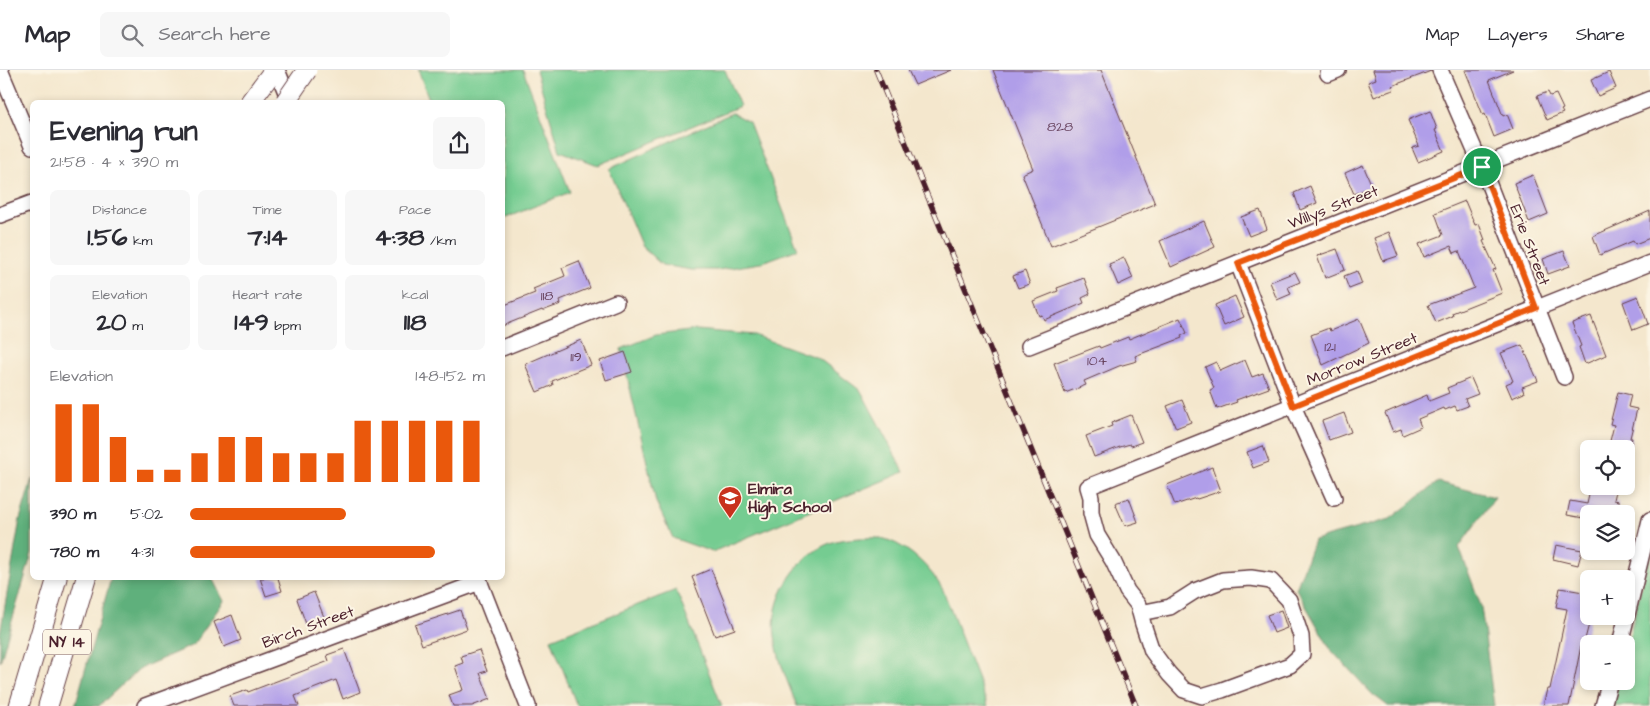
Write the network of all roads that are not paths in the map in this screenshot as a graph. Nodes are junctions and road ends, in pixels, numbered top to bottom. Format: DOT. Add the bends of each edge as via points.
graph roads {
  1 [pos="0,70"];
  2 [pos="276,70"];
  3 [pos="307,70"];
  4 [pos="1440,70"];
  5 [pos="252,100"];
  6 [pos="286,100"];
  7 [pos="289,100"];
  8 [pos="1650,100"];
  9 [pos="30,141"];
  10 [pos="1482,167"];
  11 [pos="30,204"];
  12 [pos="0,215"];
  13 [pos="1238,263"];
  14 [pos="1650,263"];
  15 [pos="616,302"];
  16 [pos="1536,308"];
  17 [pos="1029,346"];
  18 [pos="505,347"];
  19 [pos="1564,377"];
  20 [pos="1293,406"];
  21 [pos="1334,498"];
  22 [pos="1650,520"];
  23 [pos="56,580"];
  24 [pos="85,580"];
  25 [pos="479,580"];
  26 [pos="1140,613"];
  27 [pos="1622,635"];
  28 [pos="1607,690"];
  29 [pos="19,706"];
  30 [pos="48,706"];
  31 [pos="147,706"];
  32 [pos="528,706"];
  33 [pos="1603,706"];
  1 -- 9 [label="street"];
  2 -- 5 [label="main road"];
  2 -- 7 [label="street"];
  3 -- 6 [label="main road, bridge"];
  4 -- 10 [label="street, Erie Street"];
  8 -- 10 [label="street, Willys Street"];
  10 -- 13 [label="street, Willys Street"];
  10 -- 16 [label="street, Erie Street"];
  11 -- 12 [label="street"];
  13 -- 17 [label="street, Willys Street"];
  13 -- 20 [label="street"];
  14 -- 16 [label="street, Morrow Street"];
  15 -- 18 [label="street"];
  16 -- 19 [label="street, Erie Street"];
  16 -- 20 [label="street, Morrow Street"];
  20 -- 21 [label="street"];
  20 -- 26 [label="street, Morrow Street" via="1088,488 1097,535"];
  22 -- 27 [label="street"];
  23 -- 29 [label="main road, NY 14"];
  24 -- 30 [label="main road, NY 14"];
  25 -- 31 [label="street, Birch Street"];
  25 -- 32 [label="street"];
  26 -- 26 [label="street" via="1170,607 1195,591 1224,580 1251,578 1271,581 1289,600 1301,636 1302,654 1290,665 1202,696 1184,690 1168,674 1152,651"];
  28 -- 33 [label="street"];
}
